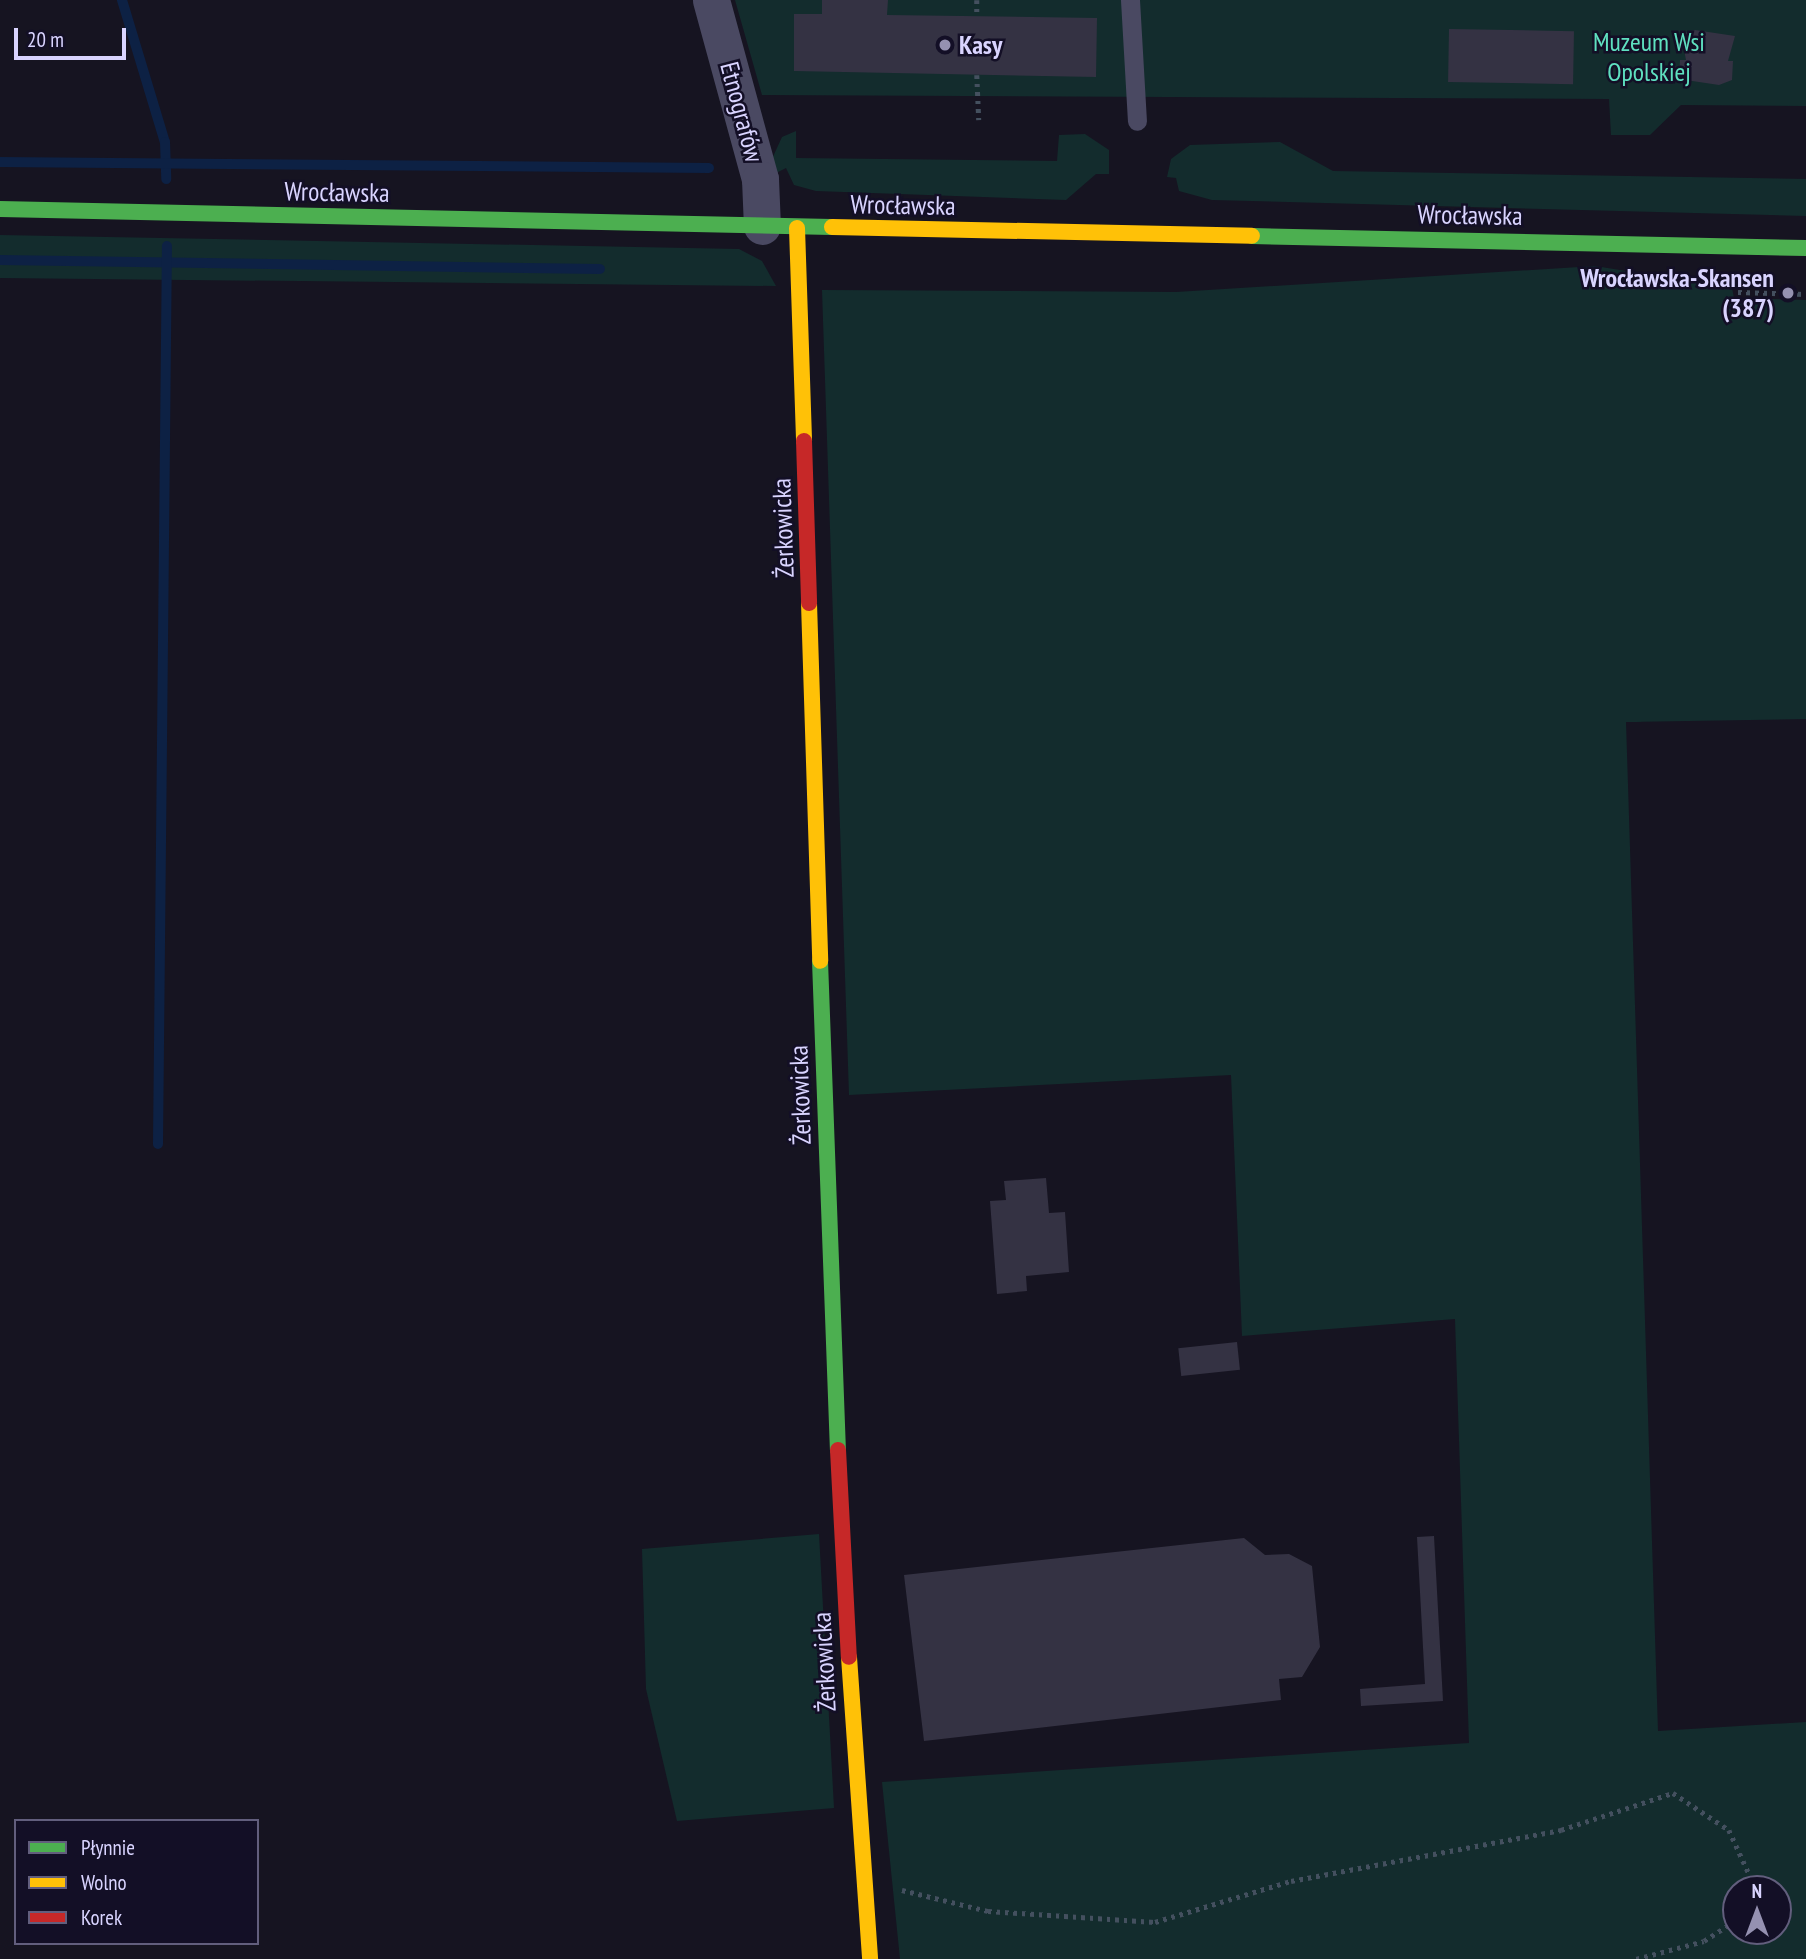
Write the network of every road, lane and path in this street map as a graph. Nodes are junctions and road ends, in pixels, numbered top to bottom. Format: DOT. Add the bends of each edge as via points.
graph roads {
  1 [pos="711,0"];
  2 [pos="977,0"];
  3 [pos="1130,0"];
  4 [pos="977,16"];
  5 [pos="977,75"];
  6 [pos="978,120"];
  7 [pos="1138,121"];
  8 [pos="0,209"];
  9 [pos="779,227"];
  10 [pos="1806,248"];
  11 [pos="1738,292"];
  12 [pos="1806,294"];
  13 [pos="1750,1875"];
  14 [pos="864,1881"];
  15 [pos="1722,1929"];
  16 [pos="870,1959"];
  17 [pos="1636,1959"];
  1 -- 9 [label="street, Etnografów" via="760,178"];
  2 -- 4 [label="path"];
  3 -- 7 [label="lane"];
  5 -- 6 [label="path"];
  8 -- 9 [label="main road, Wrocławska"];
  9 -- 10 [label="main road, Wrocławska"];
  9 -- 14 [label="main road, Żerkowicka"];
  11 -- 12 [label="path"];
  13 -- 14 [label="path" via="1729,1830 1673,1793 1561,1830 1291,1881 1155,1922 988,1911"];
  14 -- 16 [label="main road, Żerkowicka"];
  15 -- 17 [label="path" via="1704,1941"];
}
